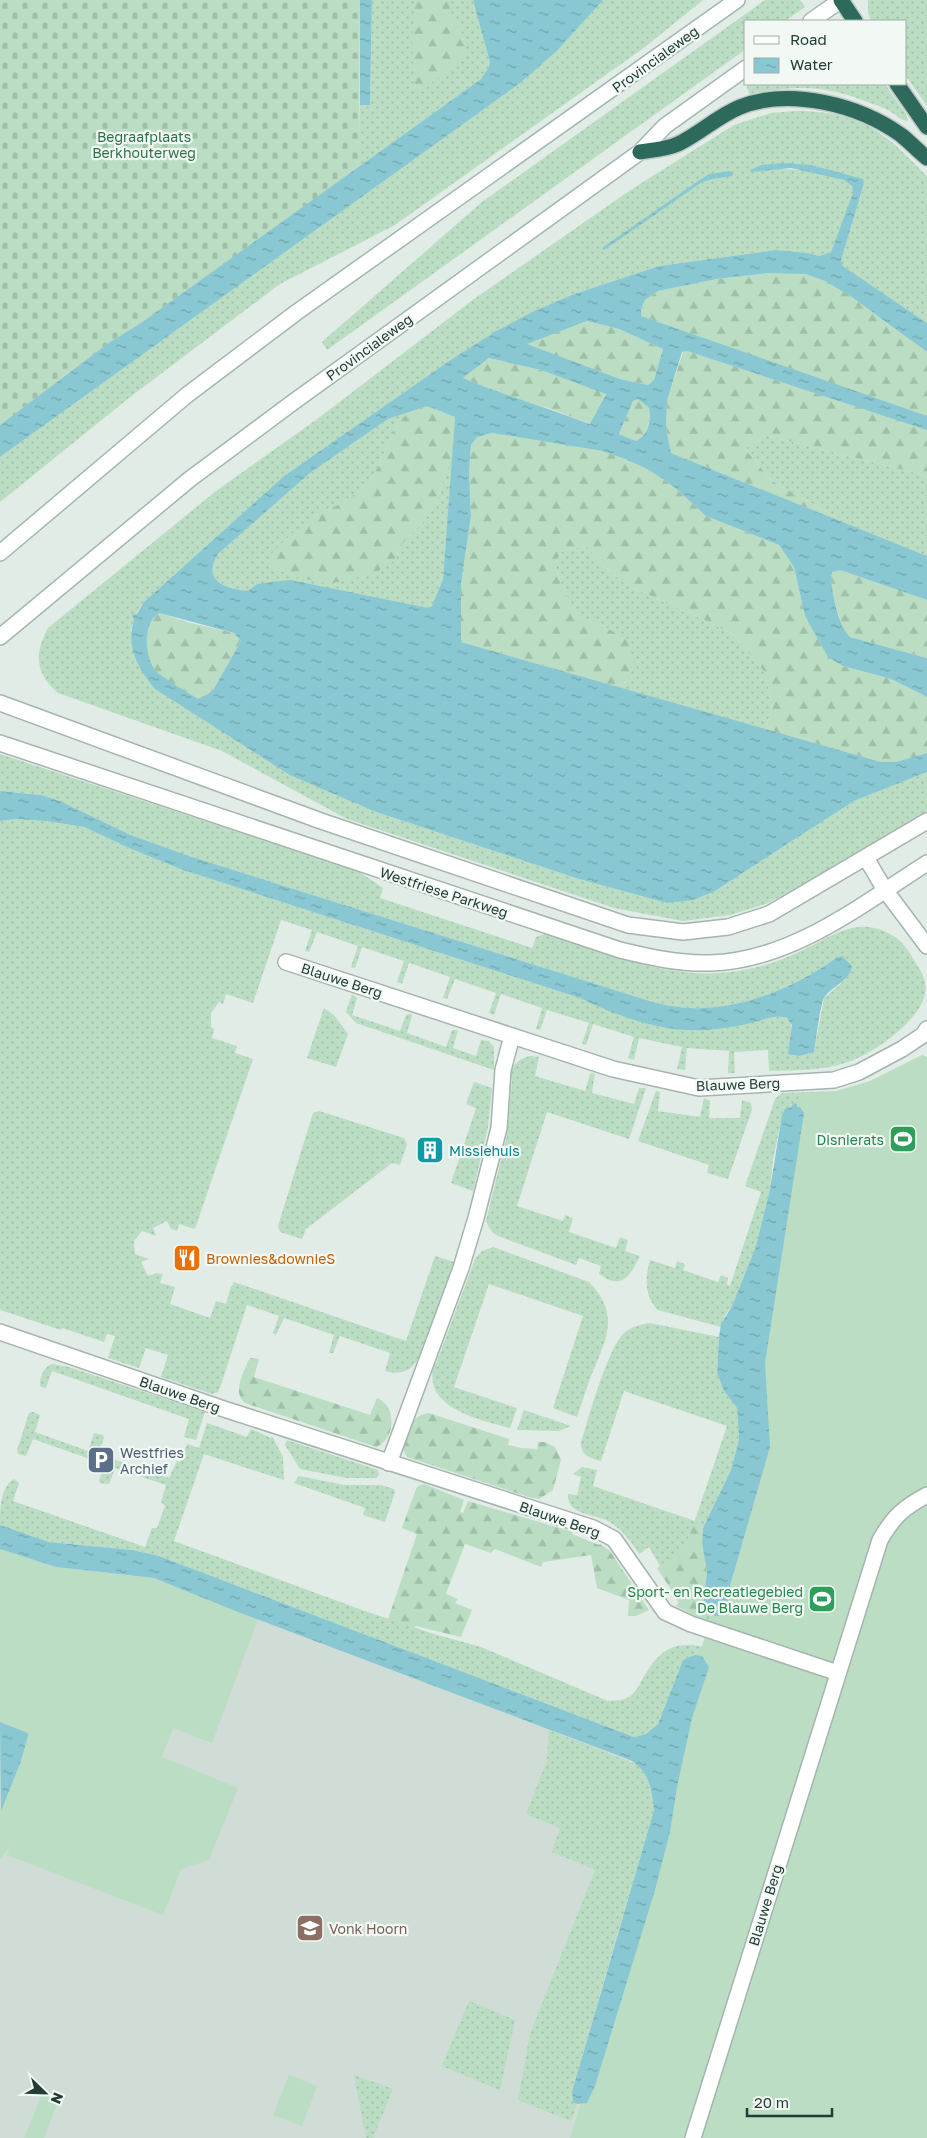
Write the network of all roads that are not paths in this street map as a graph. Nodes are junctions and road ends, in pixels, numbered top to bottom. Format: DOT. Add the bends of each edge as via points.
graph roads {
  1 [pos="737,0"];
  2 [pos="841,0"];
  3 [pos="812,20"];
  4 [pos="853,20"];
  5 [pos="744,69"];
  6 [pos="898,85"];
  7 [pos="927,127"];
  8 [pos="640,152"];
  9 [pos="927,158"];
  10 [pos="0,553"];
  11 [pos="0,637"];
  12 [pos="0,703"];
  13 [pos="0,744"];
  14 [pos="927,821"];
  15 [pos="866,858"];
  16 [pos="927,863"];
  17 [pos="885,890"];
  18 [pos="927,946"];
  19 [pos="286,962"];
  20 [pos="927,1029"];
  21 [pos="512,1036"];
  22 [pos="0,1332"];
  23 [pos="389,1462"];
  24 [pos="927,1495"];
  25 [pos="838,1672"];
  26 [pos="693,2138"];
  1 -- 10 [label="street, Provincialeweg" via="186,395"];
  2 -- 3 [label="street"];
  2 -- 4 [label="highway"];
  5 -- 8 [label="street, Provincialeweg" via="665,126"];
  6 -- 7 [label="highway"];
  8 -- 9 [label="highway" via="676,145 740,107 773,99 803,98 880,123 901,135"];
  8 -- 11 [label="street, Provincialeweg" via="190,479"];
  12 -- 15 [label="street, Westfriese Parkweg" via="321,822 628,925 684,932 728,927 769,914"];
  13 -- 17 [label="street, Westfriese Parkweg" via="651,957 709,964 762,955 828,926"];
  14 -- 15 [label="street, Westfriese Parkweg"];
  15 -- 17 [label="street"];
  16 -- 17 [label="street, Westfriese Parkweg"];
  17 -- 18 [label="street"];
  19 -- 21 [label="street, Blauwe Berg"];
  20 -- 21 [label="street, Blauwe Berg" via="902,1049 859,1072 834,1080 698,1088 613,1069"];
  21 -- 23 [label="street" via="503,1070 499,1128 476,1218 461,1268"];
  22 -- 23 [label="street, Blauwe Berg"];
  23 -- 25 [label="street, Blauwe Berg" via="594,1528 614,1538 665,1612 691,1624"];
  24 -- 25 [label="street, Blauwe Berg" via="912,1502 893,1519 880,1540"];
  25 -- 26 [label="street, Blauwe Berg"];
}
